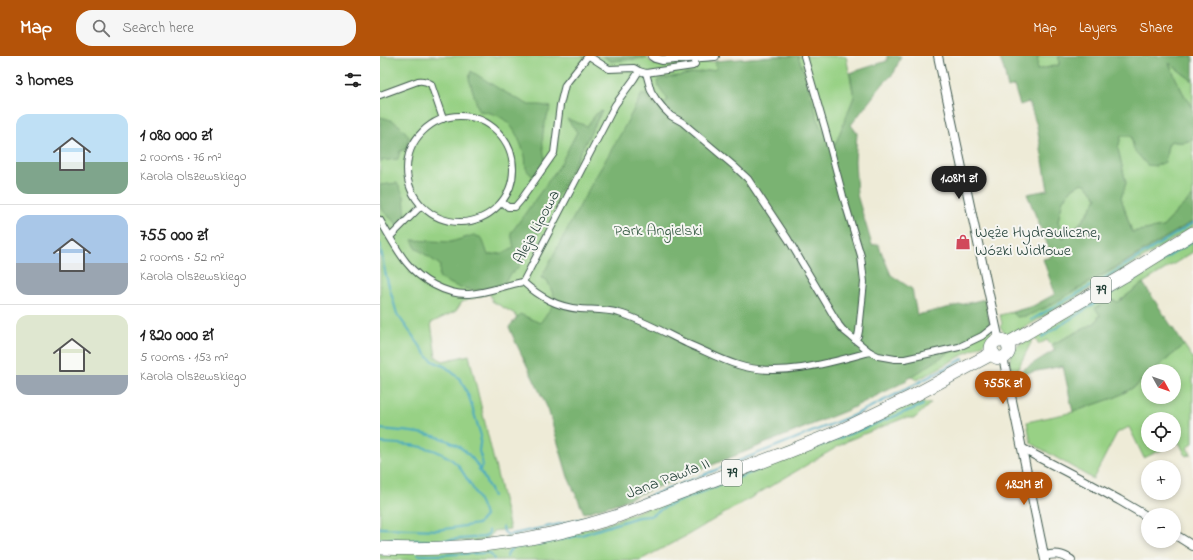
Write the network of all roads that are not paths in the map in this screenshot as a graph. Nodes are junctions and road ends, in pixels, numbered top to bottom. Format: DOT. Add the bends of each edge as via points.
graph roads {
  1 [pos="588,56"];
  2 [pos="652,56"];
  3 [pos="715,56"];
  4 [pos="804,56"];
  5 [pos="938,56"];
  6 [pos="696,58"];
  7 [pos="639,71"];
  8 [pos="646,73"];
  9 [pos="380,95"];
  10 [pos="443,118"];
  11 [pos="502,202"];
  12 [pos="421,206"];
  13 [pos="380,220"];
  14 [pos="1193,233"];
  15 [pos="391,236"];
  16 [pos="523,282"];
  17 [pos="992,328"];
  18 [pos="855,340"];
  19 [pos="1003,342"];
  20 [pos="870,352"];
  21 [pos="998,355"];
  22 [pos="1023,449"];
  23 [pos="1141,513"];
  24 [pos="1181,538"];
  25 [pos="1193,546"];
  26 [pos="380,548"];
  27 [pos="1045,558"];
  28 [pos="1071,560"];
  1 -- 7 [label="street" via="609,69 634,68"];
  1 -- 11 [label="street, Aleja Lipowa" via="565,85 554,154 515,207 508,207"];
  2 -- 6 [label="street" via="662,60"];
  3 -- 6 [label="street"];
  4 -- 18 [label="street" via="861,256 864,282 859,331"];
  5 -- 19 [label="street"];
  6 -- 8 [label="street" via="693,66"];
  7 -- 8 [label="street"];
  7 -- 16 [label="street, Aleja Lipowa" via="615,105"];
  8 -- 18 [label="street" via="651,91 671,116 682,122 748,179 788,239 839,325"];
  9 -- 10 [label="street" via="422,80 431,84"];
  10 -- 11 [label="street" via="460,116 480,120 495,129 506,143 512,160 512,176"];
  10 -- 12 [label="street" via="420,134 408,157 409,185"];
  11 -- 12 [label="street" via="486,215 466,222 444,219 431,214"];
  12 -- 15 [label="street"];
  13 -- 15 [label="street, Aleja Lipowa"];
  14 -- 19 [label="main road, 79" via="1124,276"];
  15 -- 16 [label="street, Aleja Lipowa" via="410,266 435,285 454,293 486,292"];
  16 -- 20 [label="street" via="556,304 623,314 711,355 746,367 791,370"];
  17 -- 20 [label="street" via="959,347 905,359 886,358"];
  18 -- 20 [label="street"];
  19 -- 21 [label="main road" via="1009,347 1008,354"];
  21 -- 22 [label="street"];
  21 -- 26 [label="main road, Jana Pawła II / 79" via="828,436 590,525 500,544 442,549"];
  22 -- 23 [label="street"];
  22 -- 27 [label="street"];
  24 -- 25 [label="street"];
  27 -- 28 [label="street" via="1057,554"];
}
